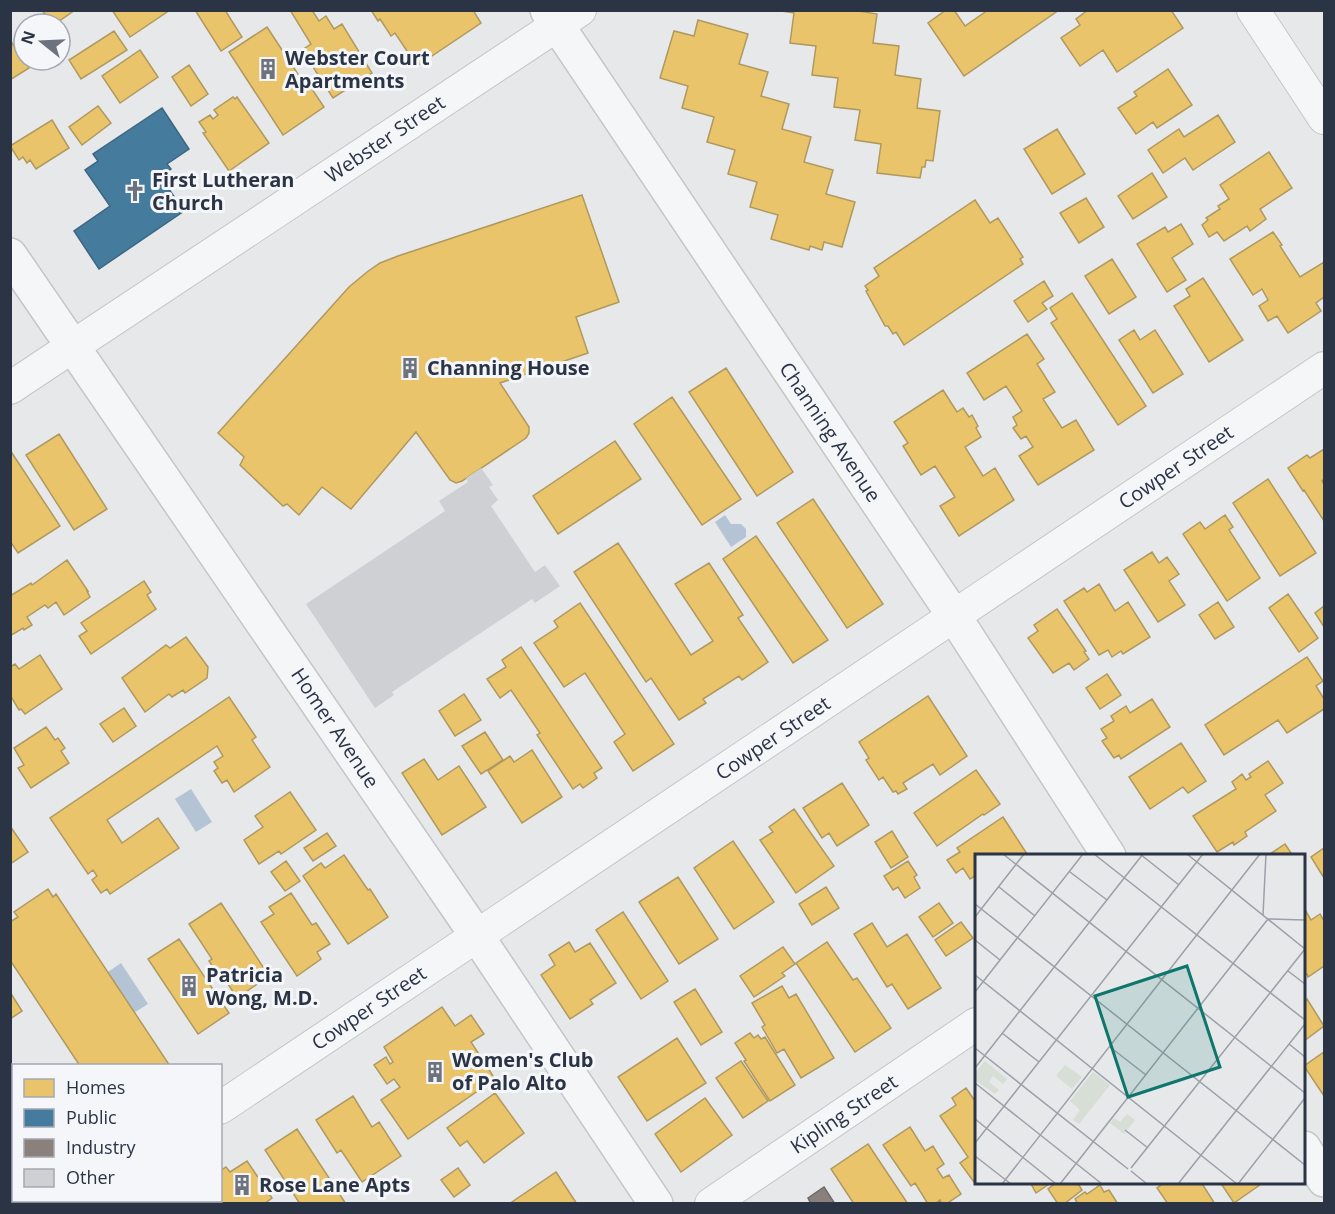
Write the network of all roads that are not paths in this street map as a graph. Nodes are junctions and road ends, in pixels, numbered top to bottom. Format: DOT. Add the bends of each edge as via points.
graph roads {
  1 [pos="1253,10"];
  2 [pos="562,15"];
  3 [pos="1324,118"];
  4 [pos="10,255"];
  5 [pos="73,347"];
  6 [pos="1324,368"];
  7 [pos="10,388"];
  8 [pos="954,616"];
  9 [pos="1108,854"];
  10 [pos="477,936"];
  11 [pos="975,1025"];
  12 [pos="222,1107"];
  13 [pos="1305,1150"];
  14 [pos="1324,1180"];
  15 [pos="656,1203"];
  16 [pos="711,1203"];
  1 -- 3 [label="street"];
  2 -- 5 [label="street, Webster Street"];
  2 -- 8 [label="street, Channing Avenue"];
  4 -- 5 [label="street, Homer Avenue"];
  5 -- 7 [label="street, Webster Street"];
  5 -- 10 [label="street, Homer Avenue"];
  6 -- 8 [label="street, Cowper Street"];
  8 -- 9 [label="street, Channing Avenue"];
  8 -- 10 [label="street, Cowper Street"];
  10 -- 12 [label="street, Cowper Street"];
  10 -- 15 [label="street, Homer Avenue"];
  11 -- 16 [label="street, Kipling Street"];
  13 -- 14 [label="street"];
}
